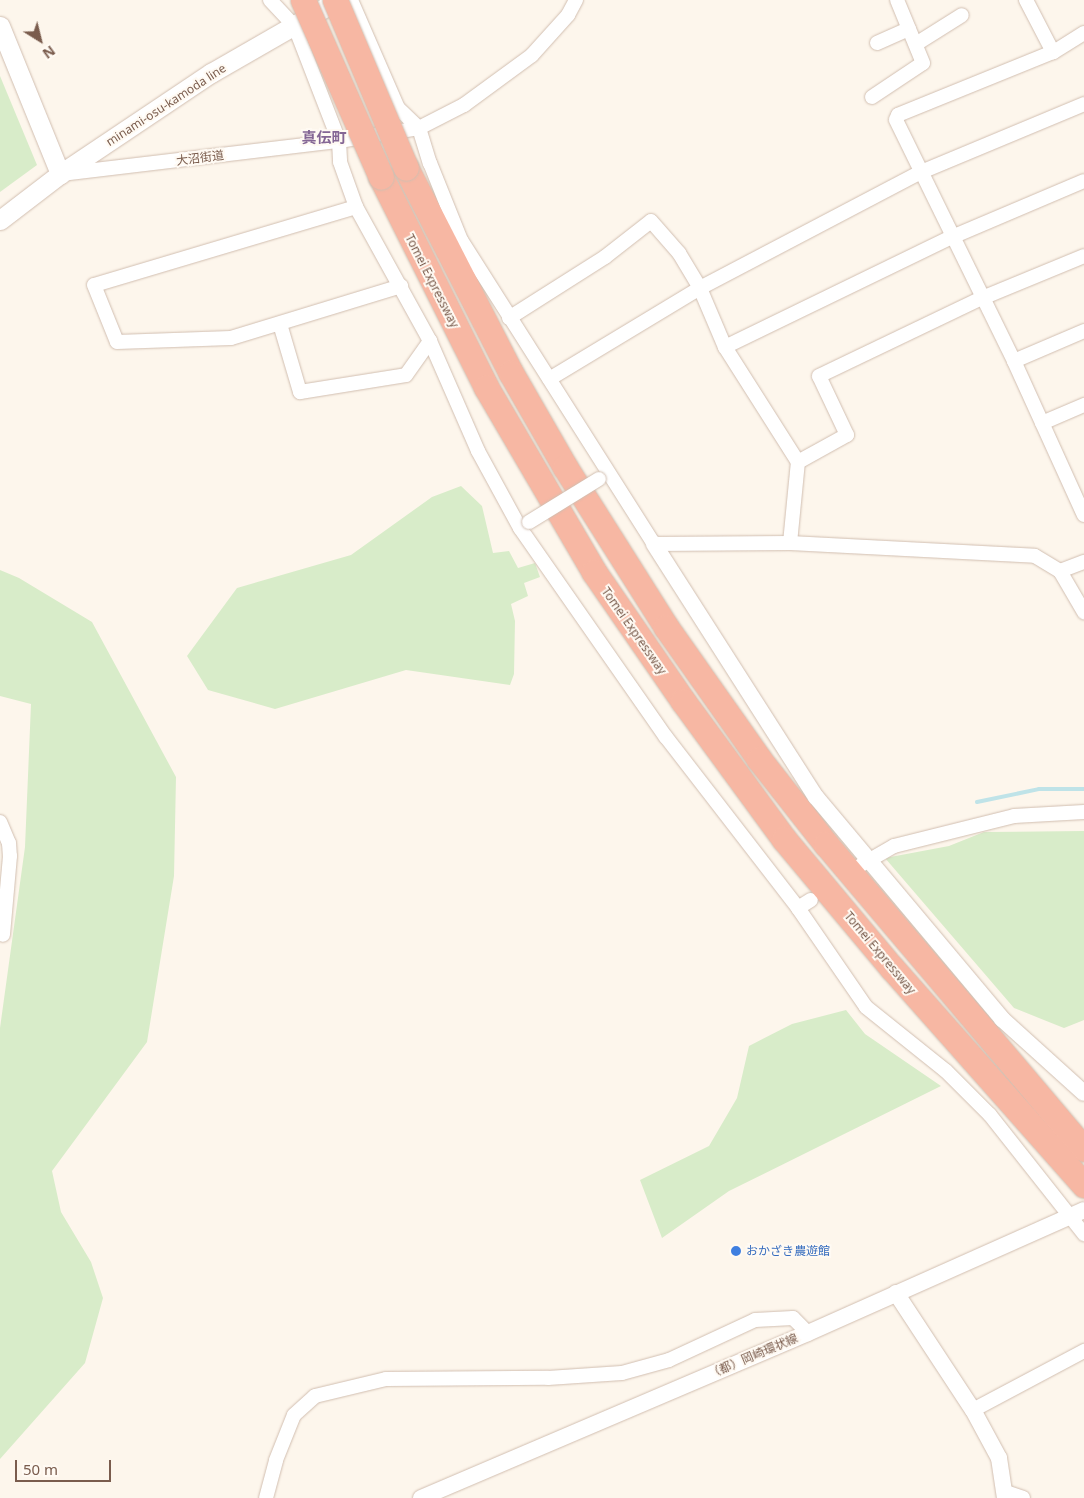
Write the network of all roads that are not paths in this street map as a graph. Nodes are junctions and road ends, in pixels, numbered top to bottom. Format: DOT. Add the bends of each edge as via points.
graph roads {
  1 [pos="270,0"];
  2 [pos="304,0"];
  3 [pos="336,0"];
  4 [pos="351,0"];
  5 [pos="576,0"];
  6 [pos="897,0"];
  7 [pos="1026,0"];
  8 [pos="962,16"];
  9 [pos="0,26"];
  10 [pos="295,27"];
  11 [pos="909,29"];
  12 [pos="1084,33"];
  13 [pos="877,43"];
  14 [pos="916,44"];
  15 [pos="1053,52"];
  16 [pos="872,97"];
  17 [pos="1084,104"];
  18 [pos="419,128"];
  19 [pos="340,142"];
  20 [pos="921,172"];
  21 [pos="60,174"];
  22 [pos="1084,181"];
  23 [pos="356,207"];
  24 [pos="0,220"];
  25 [pos="952,238"];
  26 [pos="1084,256"];
  27 [pos="401,286"];
  28 [pos="700,288"];
  29 [pos="982,298"];
  30 [pos="509,318"];
  31 [pos="280,324"];
  32 [pos="1084,331"];
  33 [pos="430,340"];
  34 [pos="725,347"];
  35 [pos="1014,361"];
  36 [pos="549,379"];
  37 [pos="1084,405"];
  38 [pos="1042,423"];
  39 [pos="798,462"];
  40 [pos="605,476"];
  41 [pos="1084,480"];
  42 [pos="1071,486"];
  43 [pos="1084,515"];
  44 [pos="524,525"];
  45 [pos="790,543"];
  46 [pos="654,544"];
  47 [pos="1084,562"];
  48 [pos="1060,571"];
  49 [pos="1084,612"];
  50 [pos="1084,812"];
  51 [pos="0,822"];
  52 [pos="866,862"];
  53 [pos="810,900"];
  54 [pos="798,908"];
  55 [pos="2,935"];
  56 [pos="1084,1093"];
  57 [pos="1084,1149"];
  58 [pos="1082,1183"];
  59 [pos="1084,1210"];
  60 [pos="1069,1217"];
  61 [pos="1084,1234"];
  62 [pos="896,1293"];
  63 [pos="808,1333"];
  64 [pos="1084,1351"];
  65 [pos="973,1410"];
  66 [pos="1005,1495"];
  67 [pos="266,1498"];
  68 [pos="421,1498"];
  69 [pos="1023,1498"];
  1 -- 10 [label="street"];
  2 -- 58 [label="highway, Tomei Expressway, bridge" via="381,177 486,387 594,572 677,693 791,846 892,968"];
  3 -- 10 [label="main road, minami-osu-kamoda line"];
  3 -- 57 [label="highway, bridge" via="406,168 516,381 565,467 666,627 759,759 826,844"];
  4 -- 18 [label="street" via="398,108"];
  5 -- 18 [label="street" via="568,15 520,65 464,105"];
  6 -- 11 [label="street"];
  7 -- 15 [label="street"];
  8 -- 14 [label="street"];
  9 -- 21 [label="main road"];
  10 -- 19 [label="street"];
  10 -- 21 [label="main road, minami-osu-kamoda line" via="211,73"];
  11 -- 13 [label="street"];
  11 -- 14 [label="street"];
  12 -- 15 [label="street"];
  14 -- 16 [label="street" via="924,63"];
  15 -- 20 [label="street" via="898,115 896,120"];
  17 -- 20 [label="street"];
  18 -- 19 [label="street, 大沼街道"];
  18 -- 30 [label="street" via="461,240"];
  19 -- 21 [label="street, 大沼街道"];
  19 -- 23 [label="street" via="340,162"];
  20 -- 25 [label="street"];
  20 -- 28 [label="street"];
  21 -- 24 [label="main road, minami-osu-kamoda line"];
  22 -- 25 [label="street"];
  23 -- 27 [label="street"];
  23 -- 31 [label="street" via="94,285 117,342 231,338"];
  25 -- 29 [label="street"];
  25 -- 34 [label="street"];
  26 -- 29 [label="street"];
  27 -- 31 [label="street"];
  27 -- 33 [label="street"];
  28 -- 30 [label="street" via="679,253 651,221 605,257"];
  28 -- 34 [label="street"];
  28 -- 36 [label="street"];
  29 -- 35 [label="street"];
  29 -- 39 [label="street" via="819,376 847,435"];
  30 -- 36 [label="street"];
  31 -- 33 [label="street" via="300,392 406,375"];
  32 -- 35 [label="street"];
  33 -- 44 [label="street" via="478,451"];
  34 -- 39 [label="street"];
  35 -- 38 [label="street"];
  36 -- 40 [label="street"];
  37 -- 38 [label="street"];
  38 -- 42 [label="street"];
  39 -- 45 [label="street"];
  40 -- 44 [label="street, bridge"];
  40 -- 46 [label="street"];
  41 -- 42 [label="street"];
  42 -- 43 [label="street"];
  44 -- 54 [label="street" via="666,738"];
  45 -- 46 [label="street"];
  45 -- 48 [label="street" via="1035,556"];
  46 -- 52 [label="street" via="816,797"];
  47 -- 48 [label="street"];
  48 -- 49 [label="street"];
  50 -- 52 [label="street" via="1014,816 894,846"];
  51 -- 55 [label="street" via="9,843 10,856"];
  52 -- 56 [label="street" via="1002,1019"];
  53 -- 54 [label="street"];
  54 -- 60 [label="street" via="866,1007 946,1071 990,1115"];
  59 -- 60 [label="street, （都）岡崎環状線"];
  60 -- 61 [label="street"];
  60 -- 62 [label="street, （都）岡崎環状線"];
  62 -- 63 [label="street, （都）岡崎環状線"];
  62 -- 65 [label="street"];
  63 -- 67 [label="street" via="793,1318 755,1320 669,1360 622,1373 548,1378 386,1379 315,1396 294,1415 276,1460"];
  63 -- 68 [label="street, （都）岡崎環状線"];
  64 -- 65 [label="street"];
  65 -- 66 [label="street" via="999,1458"];
  66 -- 69 [label="street"];
}
